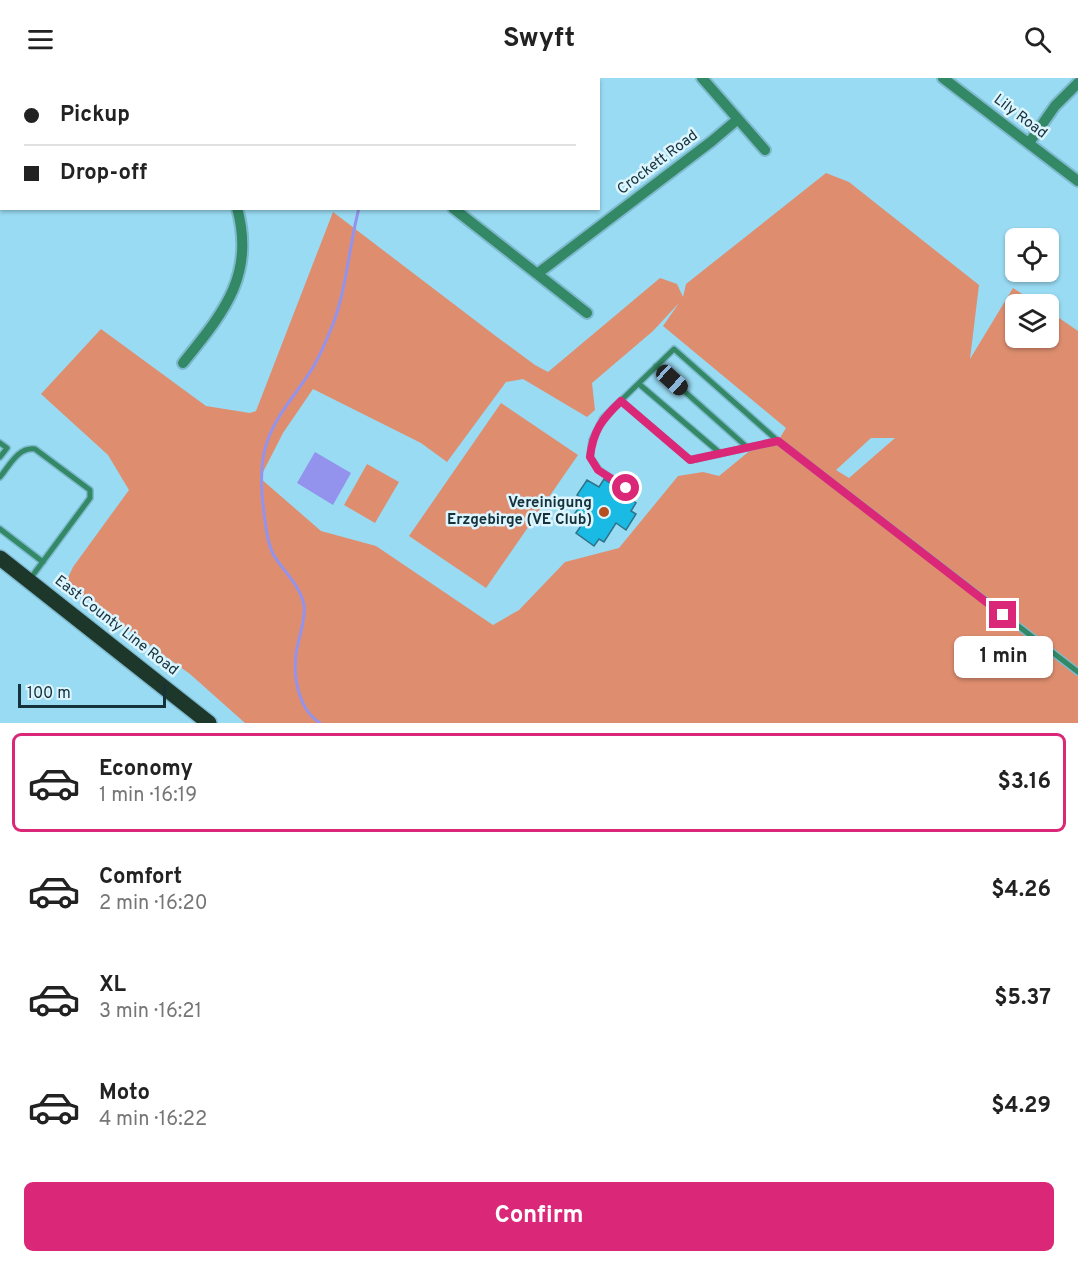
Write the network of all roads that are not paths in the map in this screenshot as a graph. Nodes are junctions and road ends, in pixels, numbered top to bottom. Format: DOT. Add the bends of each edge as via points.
graph roads {
  1 [pos="702,78"];
  2 [pos="944,78"];
  3 [pos="1078,83"];
  4 [pos="738,119"];
  5 [pos="1029,143"];
  6 [pos="765,150"];
  7 [pos="1078,181"];
  8 [pos="237,210"];
  9 [pos="456,210"];
  10 [pos="537,274"];
  11 [pos="587,313"];
  12 [pos="183,363"];
  13 [pos="656,366"];
  14 [pos="639,384"];
  15 [pos="621,401"];
  16 [pos="778,441"];
  17 [pos="0,443"];
  18 [pos="748,448"];
  19 [pos="720,453"];
  20 [pos="0,457"];
  21 [pos="0,477"];
  22 [pos="626,488"];
  23 [pos="0,529"];
  24 [pos="0,558"];
  25 [pos="43,562"];
  26 [pos="29,580"];
  27 [pos="1078,672"];
  28 [pos="209,723"];
  1 -- 4 [label="street"];
  2 -- 5 [label="street, Lily Road"];
  3 -- 5 [label="street" via="1055,106"];
  4 -- 6 [label="street"];
  4 -- 10 [label="street, Crockett Road"];
  5 -- 7 [label="street, Lily Road"];
  8 -- 12 [label="street" via="243,243 234,290"];
  9 -- 10 [label="street"];
  10 -- 11 [label="street"];
  13 -- 14 [label="lane"];
  13 -- 16 [label="lane" via="674,349"];
  13 -- 18 [label="lane"];
  14 -- 15 [label="lane"];
  14 -- 19 [label="lane"];
  15 -- 19 [label="lane" via="690,460"];
  15 -- 22 [label="lane" via="603,418 592,440 590,457 598,470"];
  16 -- 18 [label="lane"];
  16 -- 27 [label="lane"];
  17 -- 20 [label="lane" via="7,448"];
  18 -- 19 [label="lane"];
  21 -- 25 [label="lane" via="21,451 35,449 90,490 90,498"];
  23 -- 25 [label="lane"];
  24 -- 26 [label="main road, East County Line Road"];
  25 -- 26 [label="lane"];
  26 -- 28 [label="main road, East County Line Road"];
}
